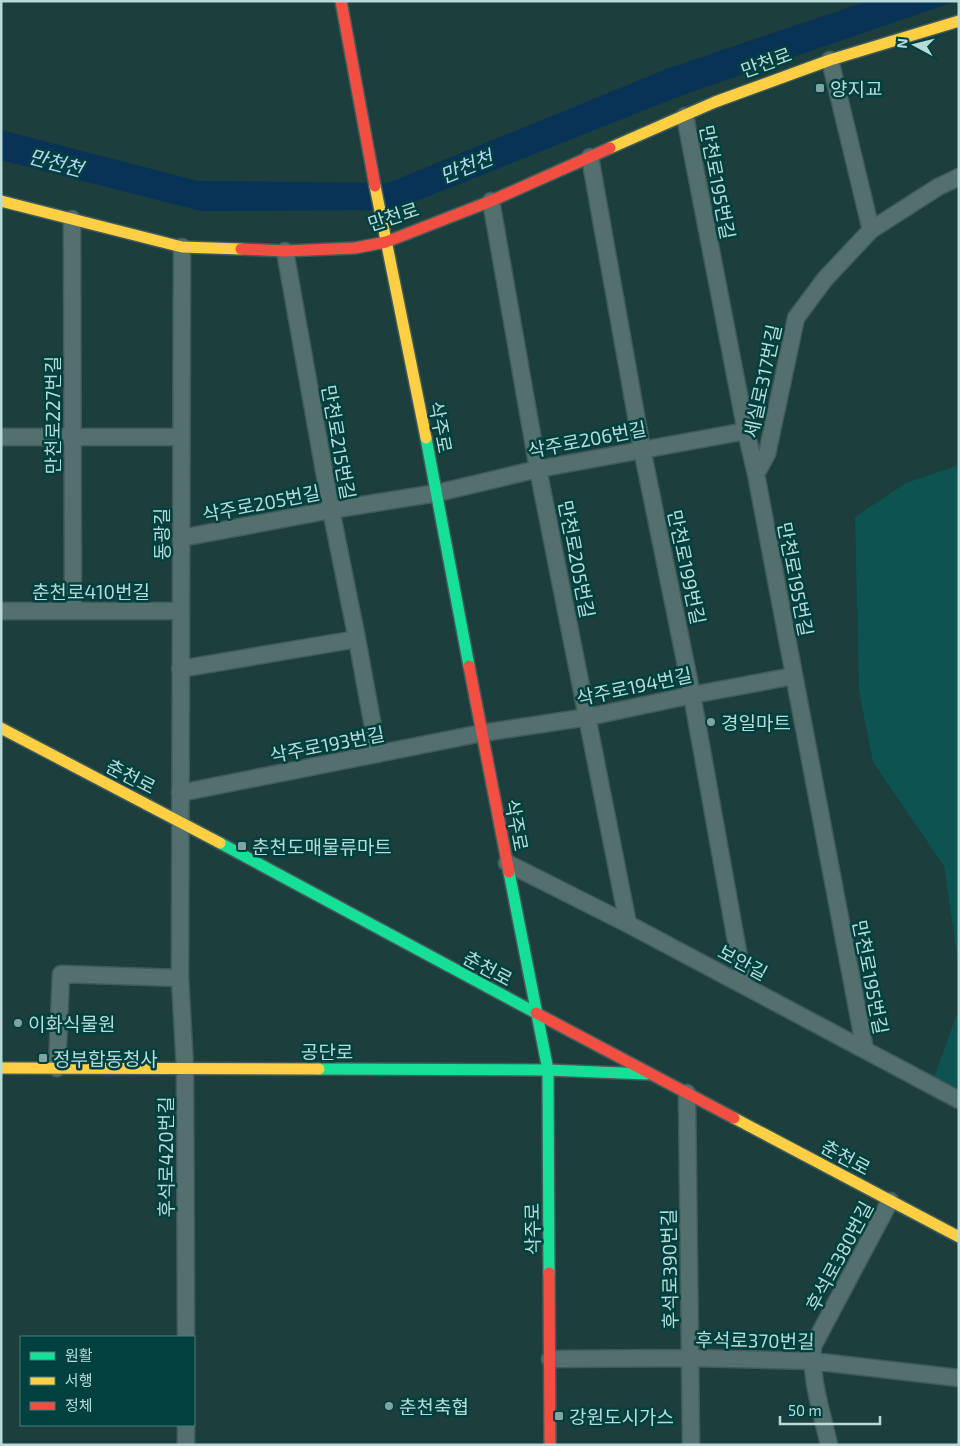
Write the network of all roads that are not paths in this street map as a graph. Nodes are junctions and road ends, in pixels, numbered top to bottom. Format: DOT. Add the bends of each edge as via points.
graph roads {
  1 [pos="341,1"];
  2 [pos="959,20"];
  3 [pos="830,60"];
  4 [pos="685,116"];
  5 [pos="590,157"];
  6 [pos="959,177"];
  7 [pos="1,201"];
  8 [pos="491,201"];
  9 [pos="72,219"];
  10 [pos="871,230"];
  11 [pos="386,242"];
  12 [pos="182,247"];
  13 [pos="285,251"];
  14 [pos="746,431"];
  15 [pos="1,437"];
  16 [pos="72,437"];
  17 [pos="181,437"];
  18 [pos="642,449"];
  19 [pos="538,469"];
  20 [pos="756,474"];
  21 [pos="437,493"];
  22 [pos="331,510"];
  23 [pos="181,538"];
  24 [pos="1,611"];
  25 [pos="73,611"];
  26 [pos="180,611"];
  27 [pos="358,640"];
  28 [pos="180,668"];
  29 [pos="794,676"];
  30 [pos="692,694"];
  31 [pos="588,717"];
  32 [pos="1,728"];
  33 [pos="482,733"];
  34 [pos="378,754"];
  35 [pos="180,793"];
  36 [pos="180,821"];
  37 [pos="507,863"];
  38 [pos="628,924"];
  39 [pos="180,978"];
  40 [pos="744,985"];
  41 [pos="537,1014"];
  42 [pos="865,1050"];
  43 [pos="1,1068"];
  44 [pos="57,1068"];
  45 [pos="185,1068"];
  46 [pos="548,1070"];
  47 [pos="653,1075"];
  48 [pos="687,1093"];
  49 [pos="959,1100"];
  50 [pos="890,1201"];
  51 [pos="959,1237"];
  52 [pos="186,1336"];
  53 [pos="691,1358"];
  54 [pos="550,1359"];
  55 [pos="812,1360"];
  56 [pos="959,1378"];
  57 [pos="186,1426"];
  58 [pos="186,1445"];
  59 [pos="550,1445"];
  60 [pos="691,1445"];
  61 [pos="829,1445"];
  1 -- 11 [label="street, 삭주로"];
  2 -- 3 [label="street, 만천로"];
  3 -- 4 [label="street, 만천로"];
  3 -- 10 [label="street"];
  4 -- 5 [label="street, 만천로"];
  4 -- 14 [label="street, 만천로195번길"];
  5 -- 8 [label="street, 만천로"];
  5 -- 18 [label="street, 만천로199번길"];
  6 -- 10 [label="street" via="938,186"];
  7 -- 9 [label="street, 만천로"];
  8 -- 11 [label="street, 만천로"];
  8 -- 19 [label="street, 만천로205번길"];
  9 -- 12 [label="street, 만천로"];
  9 -- 16 [label="street, 만천로227번길"];
  10 -- 20 [label="street, 세실로317번길" via="825,279 796,318 767,454"];
  11 -- 13 [label="street, 만천로" via="355,248"];
  11 -- 21 [label="street, 삭주로"];
  12 -- 13 [label="street, 만천로"];
  12 -- 17 [label="street, 동광길"];
  13 -- 22 [label="street, 만천로215번길"];
  14 -- 18 [label="street, 삭주로206번길"];
  14 -- 20 [label="street, 만천로195번길"];
  15 -- 16 [label="street"];
  16 -- 17 [label="street"];
  16 -- 25 [label="street, 만천로227번길"];
  17 -- 23 [label="street, 동광길"];
  18 -- 19 [label="street, 삭주로206번길"];
  18 -- 30 [label="street, 만천로199번길"];
  19 -- 21 [label="street, 삭주로206번길"];
  19 -- 31 [label="street, 만천로205번길"];
  20 -- 29 [label="street, 만천로195번길"];
  21 -- 22 [label="street, 삭주로205번길"];
  21 -- 33 [label="street, 삭주로"];
  22 -- 23 [label="street, 삭주로205번길"];
  22 -- 27 [label="street, 만천로215번길"];
  23 -- 26 [label="street, 동광길"];
  24 -- 25 [label="street, 춘천로410번길"];
  25 -- 26 [label="street, 춘천로410번길"];
  26 -- 28 [label="street, 동광길"];
  27 -- 28 [label="street"];
  27 -- 34 [label="street, 만천로215번길"];
  28 -- 35 [label="street, 동광길"];
  29 -- 30 [label="street, 삭주로194번길"];
  29 -- 42 [label="street, 만천로195번길"];
  30 -- 31 [label="street, 삭주로194번길"];
  30 -- 40 [label="street, 만천로199번길"];
  31 -- 33 [label="street, 삭주로194번길"];
  31 -- 38 [label="street, 만천로205번길"];
  32 -- 36 [label="street, 춘천로"];
  33 -- 34 [label="street, 삭주로193번길"];
  33 -- 37 [label="street, 삭주로"];
  34 -- 35 [label="street, 삭주로193번길"];
  35 -- 36 [label="street, 동광길"];
  36 -- 39 [label="street, 후석로420번길"];
  36 -- 41 [label="street, 춘천로"];
  37 -- 38 [label="street, 보안길"];
  37 -- 41 [label="street, 삭주로"];
  38 -- 40 [label="street, 보안길"];
  39 -- 44 [label="street" via="60,974"];
  39 -- 45 [label="street, 후석로420번길"];
  40 -- 42 [label="street, 보안길"];
  41 -- 46 [label="street, 삭주로"];
  41 -- 47 [label="street, 춘천로"];
  42 -- 49 [label="street, 보안길"];
  43 -- 44 [label="street, 공단로"];
  44 -- 45 [label="street, 공단로"];
  45 -- 46 [label="street, 공단로"];
  45 -- 52 [label="street, 후석로420번길"];
  46 -- 47 [label="street, 공단로"];
  46 -- 54 [label="street, 삭주로"];
  47 -- 48 [label="street, 춘천로"];
  48 -- 50 [label="street, 춘천로"];
  48 -- 53 [label="street, 후석로390번길"];
  50 -- 51 [label="street, 춘천로"];
  50 -- 55 [label="street, 후석로380번길" via="813,1346"];
  53 -- 54 [label="street, 후석로370번길"];
  53 -- 55 [label="street, 후석로370번길"];
  53 -- 60 [label="street, 후석로390번길"];
  54 -- 59 [label="street, 삭주로"];
  55 -- 56 [label="street, 후석로370번길"];
  55 -- 61 [label="street, 후석로380번길"];
  57 -- 58 [label="street"];
}
